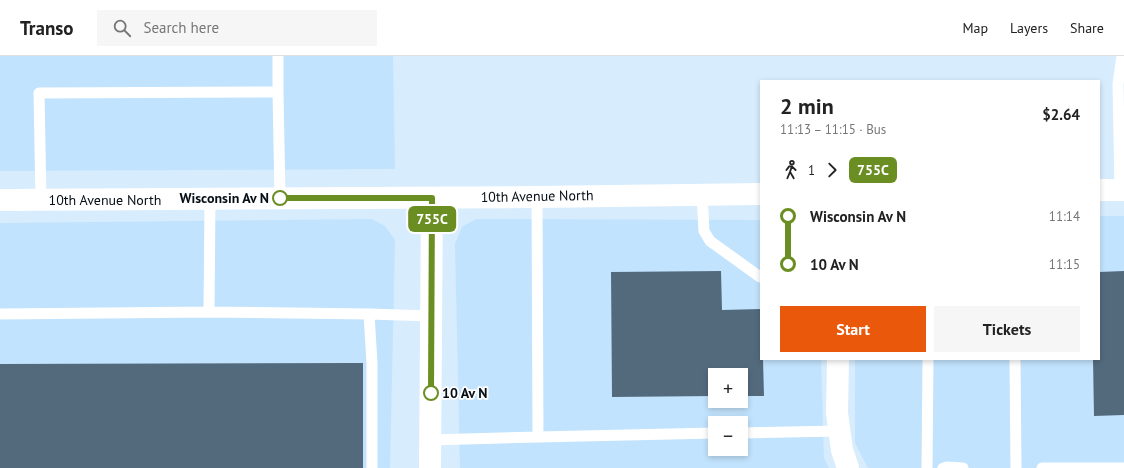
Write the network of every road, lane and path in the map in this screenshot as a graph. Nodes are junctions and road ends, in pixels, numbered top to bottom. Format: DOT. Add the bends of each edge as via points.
graph roads {
  1 [pos="278,56"];
  2 [pos="1122,56"];
  3 [pos="278,92"];
  4 [pos="1114,190"];
  5 [pos="702,194"];
  6 [pos="760,194"];
  7 [pos="537,197"];
  8 [pos="280,198"];
  9 [pos="432,198"];
  10 [pos="210,199"];
  11 [pos="0,200"];
  12 [pos="41,200"];
  13 [pos="760,277"];
  14 [pos="209,312"];
  15 [pos="0,314"];
  16 [pos="369,314"];
  17 [pos="431,316"];
  18 [pos="838,360"];
  19 [pos="928,360"];
  20 [pos="1015,360"];
  21 [pos="839,431"];
  22 [pos="708,433"];
  23 [pos="748,433"];
  24 [pos="538,437"];
  25 [pos="430,440"];
  26 [pos="372,468"];
  27 [pos="430,468"];
  28 [pos="848,468"];
  29 [pos="927,468"];
  30 [pos="943,468"];
  31 [pos="963,468"];
  32 [pos="1016,468"];
  33 [pos="1042,468"];
  34 [pos="1124,468"];
  1 -- 3 [label="lane"];
  2 -- 4 [label="lane" via="1118,84"];
  3 -- 8 [label="lane"];
  3 -- 12 [label="lane" via="40,92"];
  5 -- 6 [label="street, 10th Avenue North"];
  5 -- 7 [label="street, 10th Avenue North"];
  5 -- 13 [label="lane" via="704,231 710,241"];
  7 -- 9 [label="street, 10th Avenue North"];
  7 -- 24 [label="lane"];
  8 -- 9 [label="street, 10th Avenue North"];
  8 -- 10 [label="street, 10th Avenue North"];
  9 -- 17 [label="street"];
  10 -- 12 [label="street, 10th Avenue North"];
  10 -- 14 [label="lane"];
  11 -- 12 [label="street, 10th Avenue North"];
  14 -- 15 [label="lane"];
  14 -- 16 [label="lane"];
  16 -- 17 [label="lane"];
  16 -- 26 [label="lane" via="372,363"];
  17 -- 25 [label="street"];
  18 -- 21 [label="street"];
  19 -- 29 [label="lane"];
  20 -- 32 [label="lane"];
  21 -- 23 [label="lane"];
  21 -- 28 [label="street"];
  22 -- 24 [label="lane"];
  24 -- 25 [label="lane"];
  25 -- 27 [label="street"];
  30 -- 31 [label="lane"];
  33 -- 34 [label="lane"];
}
